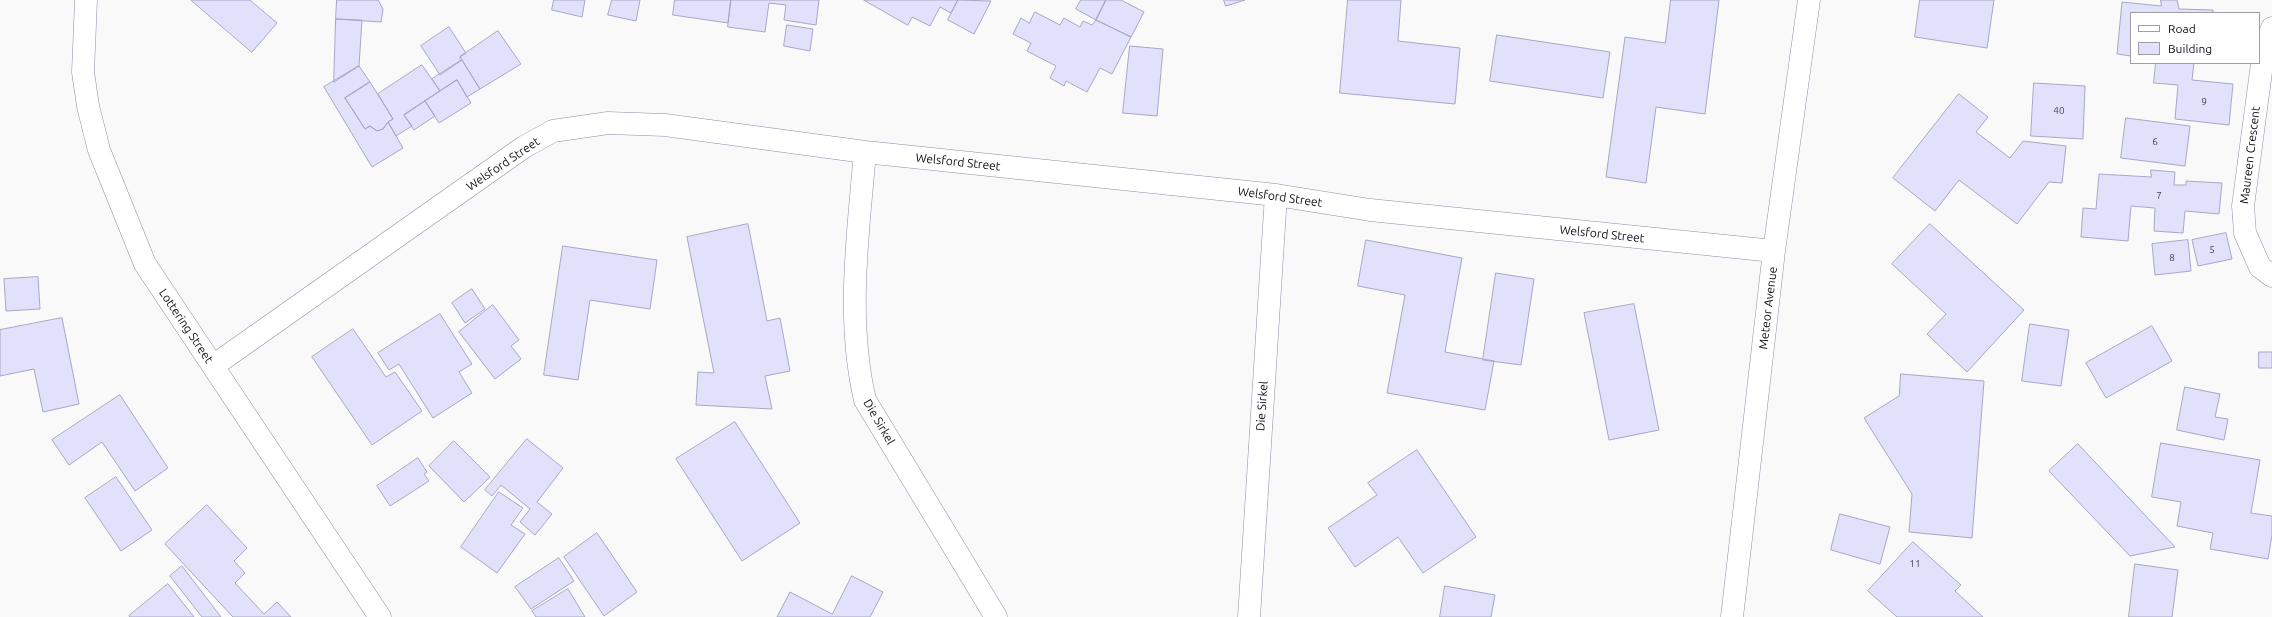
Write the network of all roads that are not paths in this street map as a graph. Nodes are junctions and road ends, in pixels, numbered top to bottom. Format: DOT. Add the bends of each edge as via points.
graph roads {
  1 [pos="86,0"];
  2 [pos="1809,0"];
  3 [pos="2272,28"];
  4 [pos="865,152"];
  5 [pos="1276,195"];
  6 [pos="1774,251"];
  7 [pos="2272,276"];
  8 [pos="213,366"];
  9 [pos="380,617"];
  10 [pos="996,617"];
  11 [pos="1249,617"];
  12 [pos="1732,617"];
  1 -- 8 [label="street, Lottering Street" via="83,72 99,150 145,264"];
  2 -- 6 [label="street, Meteor Avenue"];
  3 -- 7 [label="street, Maureen Crescent" via="2264,48 2244,206 2245,233 2260,267"];
  4 -- 5 [label="street, Welsford Street"];
  4 -- 8 [label="street, Welsford Street" via="665,125 608,123 552,132 524,147"];
  4 -- 10 [label="street, Die Sirkel" via="854,268 858,370 866,400"];
  5 -- 6 [label="street, Welsford Street" via="1370,210"];
  5 -- 11 [label="street, Die Sirkel"];
  6 -- 12 [label="street, Meteor Avenue"];
  8 -- 9 [label="street, Lottering Street"];
}
